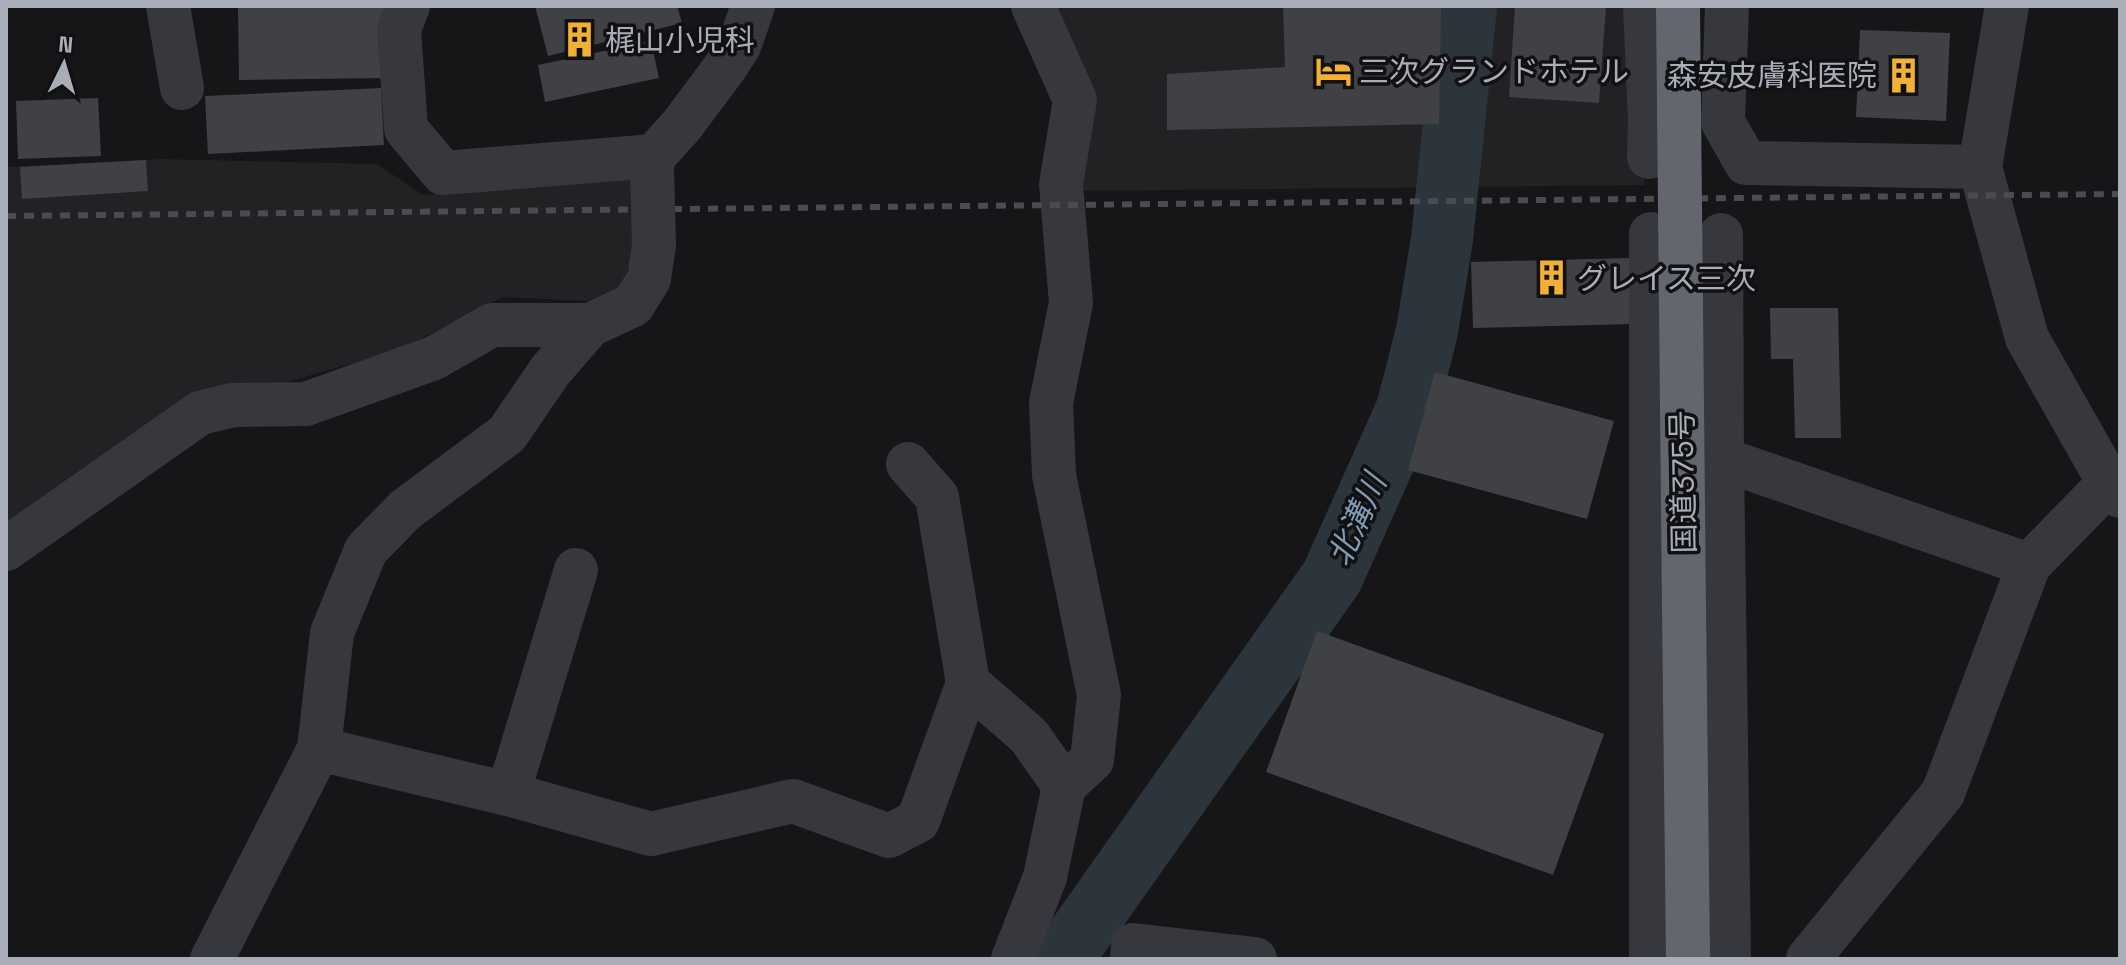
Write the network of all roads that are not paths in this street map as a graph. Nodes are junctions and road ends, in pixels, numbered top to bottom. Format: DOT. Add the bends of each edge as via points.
graph roads {
  1 [pos="168,6"];
  2 [pos="408,6"];
  3 [pos="753,6"];
  4 [pos="1033,6"];
  5 [pos="1645,6"];
  6 [pos="1678,6"];
  7 [pos="1727,6"];
  8 [pos="2007,6"];
  9 [pos="182,88"];
  10 [pos="1723,122"];
  11 [pos="653,162"];
  12 [pos="1980,167"];
  13 [pos="1651,234"];
  14 [pos="1721,235"];
  15 [pos="590,325"];
  16 [pos="1651,347"];
  17 [pos="1721,347"];
  18 [pos="1722,459"];
  19 [pos="908,464"];
  20 [pos="2115,490"];
  21 [pos="6,549"];
  22 [pos="2029,565"];
  23 [pos="576,570"];
  24 [pos="968,683"];
  25 [pos="319,749"];
  26 [pos="1064,786"];
  27 [pos="508,794"];
  28 [pos="212,959"];
  29 [pos="1013,959"];
  30 [pos="1132,959"];
  31 [pos="1255,959"];
  32 [pos="1651,959"];
  33 [pos="1688,959"];
  34 [pos="1729,959"];
  35 [pos="1808,959"];
  1 -- 9 [label="street"];
  2 -- 11 [label="street" via="399,29 406,129 443,173"];
  3 -- 11 [label="street" via="739,46"];
  4 -- 26 [label="street" via="1075,100 1061,184 1071,303 1051,403 1054,475 1099,695 1092,760"];
  5 -- 10 [label="street" via="1650,138"];
  6 -- 33 [label="highway, 国道375号, bridge"];
  7 -- 10 [label="street"];
  8 -- 12 [label="street"];
  10 -- 12 [label="street" via="1746,163"];
  11 -- 15 [label="street, bridge" via="649,279 633,305"];
  12 -- 20 [label="street" via="2027,338"];
  13 -- 16 [label="street"];
  14 -- 17 [label="street"];
  15 -- 21 [label="street" via="492,325 434,358 306,404 233,405 200,413"];
  15 -- 25 [label="street" via="507,434 405,510 366,550 332,633"];
  16 -- 17 [label="street"];
  16 -- 32 [label="street"];
  17 -- 18 [label="street"];
  18 -- 22 [label="street"];
  18 -- 34 [label="street"];
  19 -- 24 [label="street" via="937,497"];
  20 -- 22 [label="street"];
  22 -- 35 [label="street" via="1943,793"];
  23 -- 27 [label="street"];
  24 -- 26 [label="street" via="1029,736"];
  24 -- 27 [label="street" via="918,821 889,836 793,801 651,834"];
  25 -- 27 [label="street"];
  25 -- 28 [label="street"];
  26 -- 29 [label="street" via="1045,877"];
  30 -- 31 [label="street" via="1133,945"];
}
